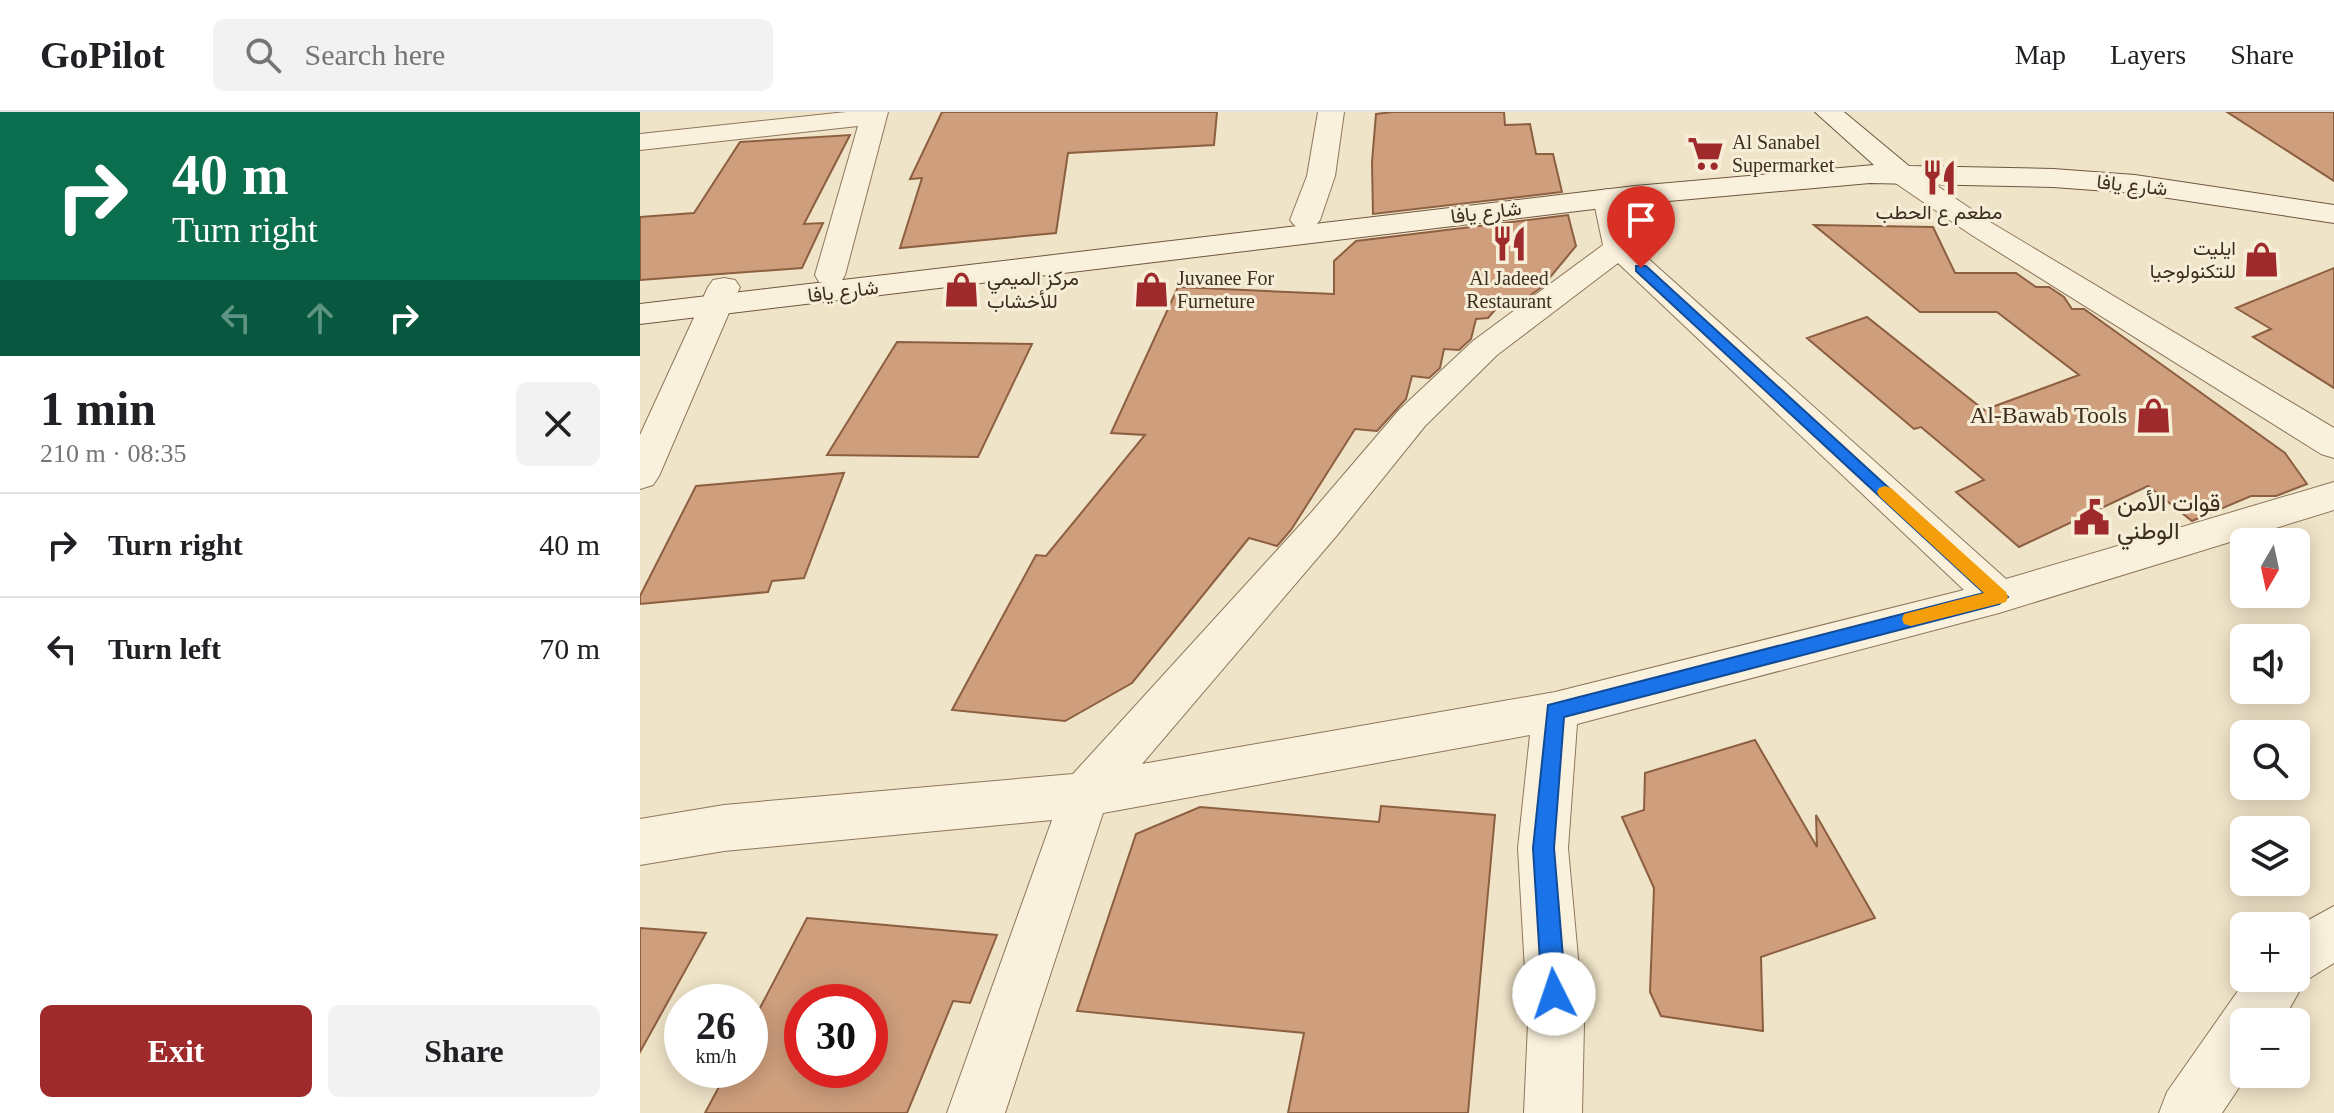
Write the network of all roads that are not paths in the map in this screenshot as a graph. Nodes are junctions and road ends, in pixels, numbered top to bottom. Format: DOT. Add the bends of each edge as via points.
graph roads {
  1 [pos="1331,112"];
  2 [pos="1828,112"];
  3 [pos="874,114"];
  4 [pos="640,142"];
  5 [pos="1891,166"];
  6 [pos="1607,198"];
  7 [pos="2334,198"];
  8 [pos="2334,214"];
  9 [pos="1305,220"];
  10 [pos="1619,248"];
  11 [pos="830,275"];
  12 [pos="640,295"];
  13 [pos="720,297"];
  14 [pos="640,314"];
  15 [pos="2334,445"];
  16 [pos="640,476"];
  17 [pos="2334,496"];
  18 [pos="1999,597"];
  19 [pos="1555,711"];
  20 [pos="1085,795"];
  21 [pos="640,842"];
  22 [pos="2334,932"];
  23 [pos="2310,948"];
  24 [pos="2230,1051"];
  25 [pos="976,1113"];
  26 [pos="1553,1113"];
  27 [pos="2188,1113"];
  1 -- 9 [label="street" via="1321,176"];
  2 -- 5 [label="main road"];
  3 -- 4 [label="street"];
  3 -- 11 [label="street"];
  5 -- 6 [label="main road, شارع يافا" via="1870,174"];
  5 -- 7 [label="main road, شارع يافا" via="2027,162 2141,171"];
  5 -- 8 [label="main road, شارع يافا" via="2135,184"];
  5 -- 9 [label="main road, شارع يافا" via="1602,184"];
  5 -- 15 [label="street" via="1980,228"];
  6 -- 10 [label="street"];
  6 -- 13 [label="main road, شارع يافا"];
  9 -- 11 [label="main road, شارع يافا"];
  10 -- 18 [label="street"];
  10 -- 20 [label="street" via="1485,348 1412,418"];
  11 -- 13 [label="main road, شارع يافا"];
  12 -- 13 [label="main road, شارع يافا"];
  13 -- 14 [label="main road, شارع يافا"];
  13 -- 16 [label="street"];
  17 -- 18 [label="street"];
  18 -- 19 [label="street"];
  19 -- 20 [label="street"];
  19 -- 26 [label="street" via="1543,848 1556,1024"];
  20 -- 21 [label="street" via="724,828"];
  20 -- 25 [label="street"];
  22 -- 23 [label="street"];
  24 -- 27 [label="street"];
}
